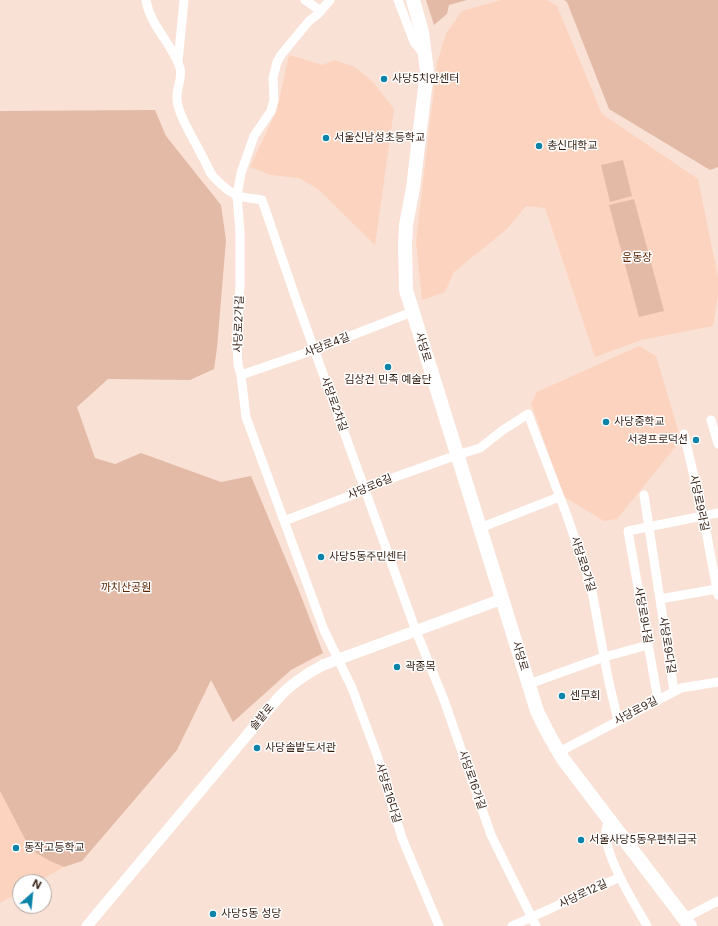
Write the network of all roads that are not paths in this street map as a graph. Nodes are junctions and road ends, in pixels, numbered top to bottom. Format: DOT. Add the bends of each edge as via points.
graph roads {
  1 [pos="146,0"];
  2 [pos="184,0"];
  3 [pos="305,0"];
  4 [pos="330,0"];
  5 [pos="398,0"];
  6 [pos="413,0"];
  7 [pos="321,10"];
  8 [pos="425,54"];
  9 [pos="178,64"];
  10 [pos="238,196"];
  11 [pos="412,312"];
  12 [pos="314,350"];
  13 [pos="241,375"];
  14 [pos="528,414"];
  15 [pos="711,420"];
  16 [pos="684,434"];
  17 [pos="718,444"];
  18 [pos="457,455"];
  19 [pos="366,490"];
  20 [pos="644,495"];
  21 [pos="559,497"];
  22 [pos="718,513"];
  23 [pos="703,515"];
  24 [pos="284,521"];
  25 [pos="480,528"];
  26 [pos="649,528"];
  27 [pos="715,568"];
  28 [pos="717,592"];
  29 [pos="502,599"];
  30 [pos="660,599"];
  31 [pos="416,631"];
  32 [pos="648,646"];
  33 [pos="604,657"];
  34 [pos="337,660"];
  35 [pos="718,682"];
  36 [pos="529,684"];
  37 [pos="674,691"];
  38 [pos="658,700"];
  39 [pos="618,721"];
  40 [pos="559,752"];
  41 [pos="609,819"];
  42 [pos="620,877"];
  43 [pos="718,901"];
  44 [pos="533,922"];
  45 [pos="688,922"];
  46 [pos="87,926"];
  47 [pos="439,926"];
  48 [pos="512,926"];
  49 [pos="647,926"];
  1 -- 9 [label="street" via="153,22 175,55"];
  2 -- 9 [label="street"];
  3 -- 7 [label="street"];
  4 -- 7 [label="street, 사당로2가길"];
  5 -- 8 [label="street" via="414,42"];
  6 -- 8 [label="main road, 사당로"];
  7 -- 10 [label="street, 사당로2가길" via="309,21 277,62 273,78 274,100 271,111 254,136 241,173"];
  8 -- 11 [label="main road, 사당로" via="427,71 405,245 406,290"];
  9 -- 10 [label="street" via="180,82 177,97 184,122 212,175"];
  10 -- 12 [label="street, 사당로2차길" via="262,200"];
  10 -- 13 [label="street, 사당로2가길" via="240,283 237,345"];
  11 -- 12 [label="street, 사당로4길"];
  11 -- 18 [label="main road, 사당로"];
  12 -- 13 [label="street, 사당로4길"];
  12 -- 19 [label="street, 사당로2차길"];
  13 -- 24 [label="street, 사당로2가길" via="246,417"];
  14 -- 18 [label="street, 사당로6길" via="480,448"];
  14 -- 21 [label="street, 사당로9가길"];
  15 -- 17 [label="street"];
  16 -- 23 [label="street, 사당로9라길"];
  18 -- 19 [label="street, 사당로6길" via="370,486"];
  18 -- 25 [label="main road, 사당로"];
  19 -- 24 [label="street, 사당로6길"];
  19 -- 31 [label="street, 사당로2차길"];
  20 -- 26 [label="street, 사당로9다길"];
  21 -- 25 [label="street"];
  21 -- 33 [label="street, 사당로9가길" via="591,586"];
  22 -- 23 [label="street"];
  23 -- 26 [label="street"];
  23 -- 27 [label="street, 사당로9라길"];
  24 -- 34 [label="street, 사당로2가길"];
  25 -- 29 [label="main road, 사당로"];
  26 -- 30 [label="street, 사당로9다길"];
  26 -- 32 [label="street, 사당로9나길" via="628,531"];
  27 -- 28 [label="street, 사당로9라길"];
  28 -- 30 [label="street"];
  29 -- 31 [label="street, 솔밭로"];
  29 -- 36 [label="main road, 사당로"];
  30 -- 37 [label="street, 사당로9다길"];
  31 -- 34 [label="street, 솔밭로"];
  31 -- 44 [label="street, 사당로16가길" via="444,700 491,835"];
  32 -- 33 [label="street, 사당로"];
  32 -- 38 [label="street, 사당로9나길"];
  33 -- 36 [label="street, 사당로"];
  33 -- 39 [label="street, 사당로9가길"];
  34 -- 46 [label="street, 솔밭로" via="305,674 291,684"];
  34 -- 47 [label="street, 사당로16다길" via="352,688 377,755 402,838"];
  35 -- 37 [label="street, 사당로9길"];
  36 -- 40 [label="main road, 사당로" via="537,711"];
  37 -- 38 [label="street, 사당로9길"];
  38 -- 39 [label="street, 사당로9길"];
  39 -- 40 [label="street, 사당로9길"];
  40 -- 41 [label="main road, 사당로"];
  41 -- 42 [label="street, 사당로12길" via="606,830 607,845"];
  41 -- 45 [label="main road, 사당로"];
  42 -- 44 [label="street, 사당로12길"];
  42 -- 49 [label="street"];
  43 -- 45 [label="street"];
  44 -- 48 [label="street, 사당로12길"];
}
